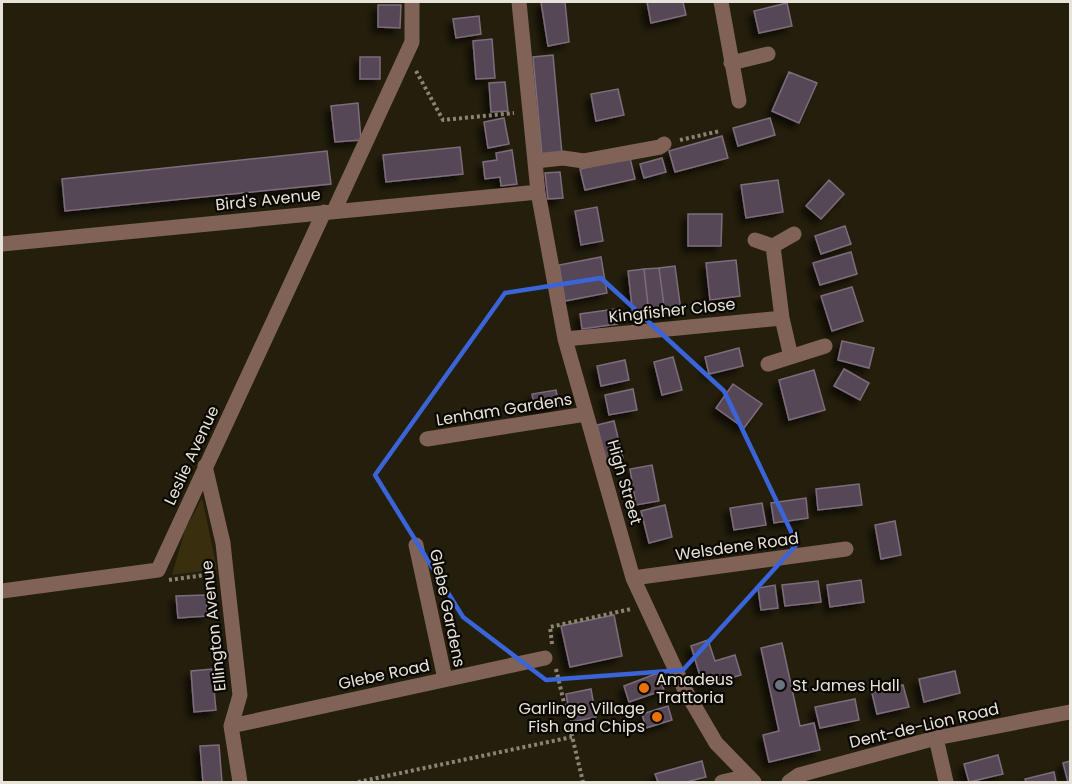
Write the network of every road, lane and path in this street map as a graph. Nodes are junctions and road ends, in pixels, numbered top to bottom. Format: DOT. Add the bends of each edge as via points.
graph roads {
  1 [pos="412,2"];
  2 [pos="519,2"];
  3 [pos="721,2"];
  4 [pos="406,54"];
  5 [pos="768,54"];
  6 [pos="731,63"];
  7 [pos="739,102"];
  8 [pos="530,111"];
  9 [pos="720,131"];
  10 [pos="664,144"];
  11 [pos="535,161"];
  12 [pos="538,192"];
  13 [pos="329,211"];
  14 [pos="794,234"];
  15 [pos="755,240"];
  16 [pos="2,244"];
  17 [pos="774,246"];
  18 [pos="782,318"];
  19 [pos="565,339"];
  20 [pos="825,346"];
  21 [pos="791,357"];
  22 [pos="768,364"];
  23 [pos="586,414"];
  24 [pos="427,439"];
  25 [pos="206,466"];
  26 [pos="416,545"];
  27 [pos="846,549"];
  28 [pos="158,570"];
  29 [pos="226,572"];
  30 [pos="633,578"];
  31 [pos="2,591"];
  32 [pos="645,604"];
  33 [pos="551,657"];
  34 [pos="445,679"];
  35 [pos="1071,712"];
  36 [pos="231,726"];
  37 [pos="572,737"];
  38 [pos="936,738"];
  39 [pos="751,779"];
  40 [pos="240,783"];
  41 [pos="358,783"];
  42 [pos="583,783"];
  43 [pos="722,783"];
  44 [pos="789,783"];
  45 [pos="946,783"];
  1 -- 4 [label="street, Leslie Avenue" via="412,42"];
  2 -- 8 [label="street, High Street"];
  3 -- 6 [label="street"];
  4 -- 8 [label="path" via="443,120"];
  4 -- 13 [label="street, Leslie Avenue"];
  5 -- 6 [label="street"];
  6 -- 7 [label="street"];
  8 -- 11 [label="street, High Street"];
  9 -- 10 [label="path"];
  10 -- 11 [label="street" via="584,161"];
  11 -- 12 [label="street, High Street"];
  12 -- 13 [label="street, Bird's Avenue"];
  12 -- 19 [label="street, High Street"];
  13 -- 16 [label="street, Bird's Avenue"];
  13 -- 25 [label="street, Leslie Avenue"];
  14 -- 17 [label="street"];
  15 -- 17 [label="street"];
  17 -- 18 [label="street"];
  18 -- 19 [label="street, Kingfisher Close"];
  18 -- 21 [label="street"];
  19 -- 23 [label="street, High Street"];
  20 -- 21 [label="street"];
  21 -- 22 [label="street"];
  23 -- 24 [label="street, Lenham Gardens"];
  23 -- 30 [label="street, High Street"];
  25 -- 28 [label="street, Leslie Avenue"];
  25 -- 29 [label="street, Ellington Avenue"];
  26 -- 34 [label="street, Glebe Gardens"];
  27 -- 30 [label="street, Welsdene Road"];
  28 -- 29 [label="path" via="169,580"];
  28 -- 31 [label="street"];
  29 -- 36 [label="street, Ellington Avenue" via="240,694"];
  30 -- 32 [label="street, High Street"];
  32 -- 33 [label="path" via="550,627"];
  32 -- 39 [label="street, High Street" via="685,690 716,742"];
  33 -- 34 [label="street, Glebe Road"];
  33 -- 37 [label="path"];
  34 -- 36 [label="street, Glebe Road"];
  35 -- 38 [label="street, Dent-de-Lion Road"];
  36 -- 40 [label="street, Ellington Avenue"];
  37 -- 41 [label="path"];
  37 -- 42 [label="path"];
  38 -- 44 [label="street, Dent-de-Lion Road" via="799,776"];
  38 -- 45 [label="street"];
  39 -- 43 [label="street"];
}
